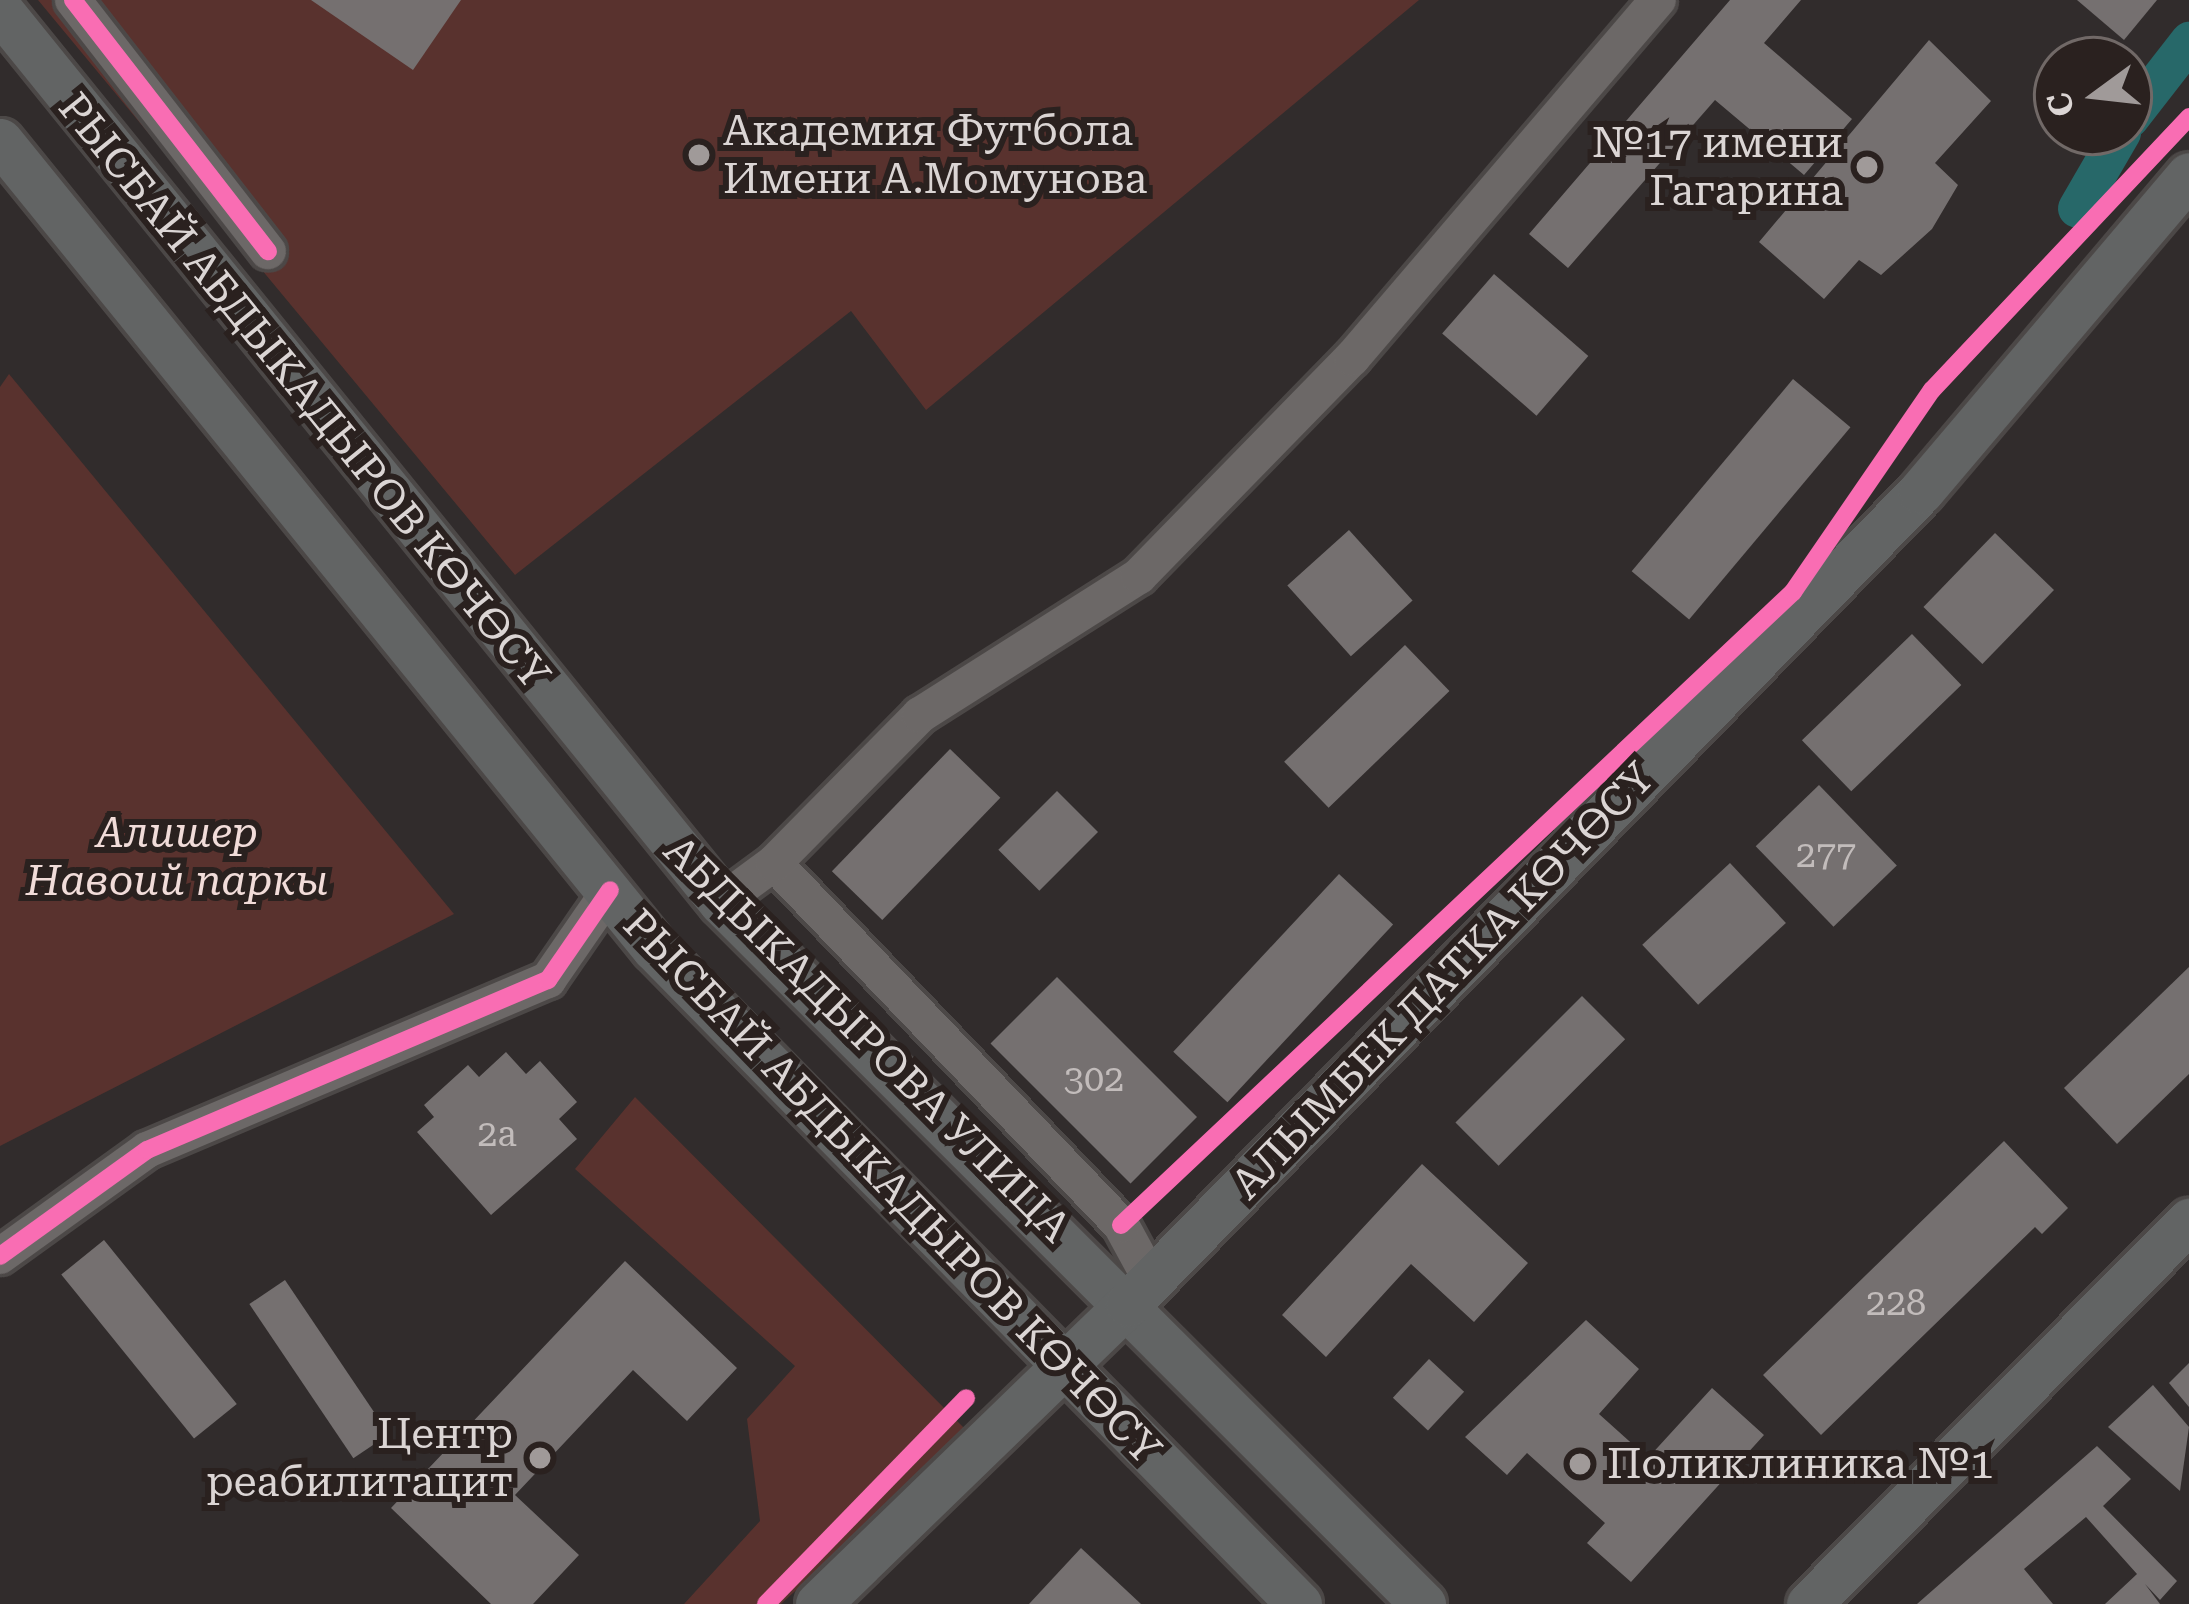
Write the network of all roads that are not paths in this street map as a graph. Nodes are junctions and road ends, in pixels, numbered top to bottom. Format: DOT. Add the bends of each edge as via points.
graph roads {
  1 [pos="73,0"];
  2 [pos="1658,0"];
  3 [pos="0,10"];
  4 [pos="0,141"];
  5 [pos="2189,176"];
  6 [pos="268,251"];
  7 [pos="608,771"];
  8 [pos="774,863"];
  9 [pos="610,890"];
  10 [pos="721,902"];
  11 [pos="2189,1222"];
  12 [pos="0,1256"];
  13 [pos="1139,1292"];
  14 [pos="1060,1367"];
  15 [pos="1824,1599"];
  16 [pos="818,1604"];
  17 [pos="1299,1604"];
  18 [pos="1423,1604"];
  1 -- 6 [label="street"];
  2 -- 8 [label="street" via="1352,358 1139,576 920,715"];
  3 -- 7 [label="main road, РЫСБАЙ АБДЫКАДЫРОВ КӨЧӨСҮ"];
  4 -- 9 [label="main road, РЫСБАЙ АБДЫКАДЫРОВ КӨЧӨСҮ"];
  5 -- 13 [label="main road, АЛЫМБЕК ДАТКА КӨЧӨСҮ" via="1921,490"];
  7 -- 10 [label="main road, АБДЫКАДЫРОВА УЛИЦА"];
  8 -- 10 [label="street"];
  8 -- 13 [label="street" via="1121,1225"];
  9 -- 12 [label="street" via="548,980 147,1150"];
  9 -- 14 [label="main road, РЫСБАЙ АБДЫКАДЫРОВ КӨЧӨСҮ"];
  10 -- 13 [label="main road, АБДЫКАДЫРОВА УЛИЦА"];
  11 -- 15 [label="main road"];
  13 -- 14 [label="main road, АЛЫМБЕК ДАТКА КӨЧӨСҮ"];
  13 -- 18 [label="main road"];
  14 -- 16 [label="main road, АЛЫМБЕК ДАТКА КӨЧӨСҮ"];
  14 -- 17 [label="main road, РЫСБАЙ АБДЫКАДЫРОВ КӨЧӨСҮ"];
}
